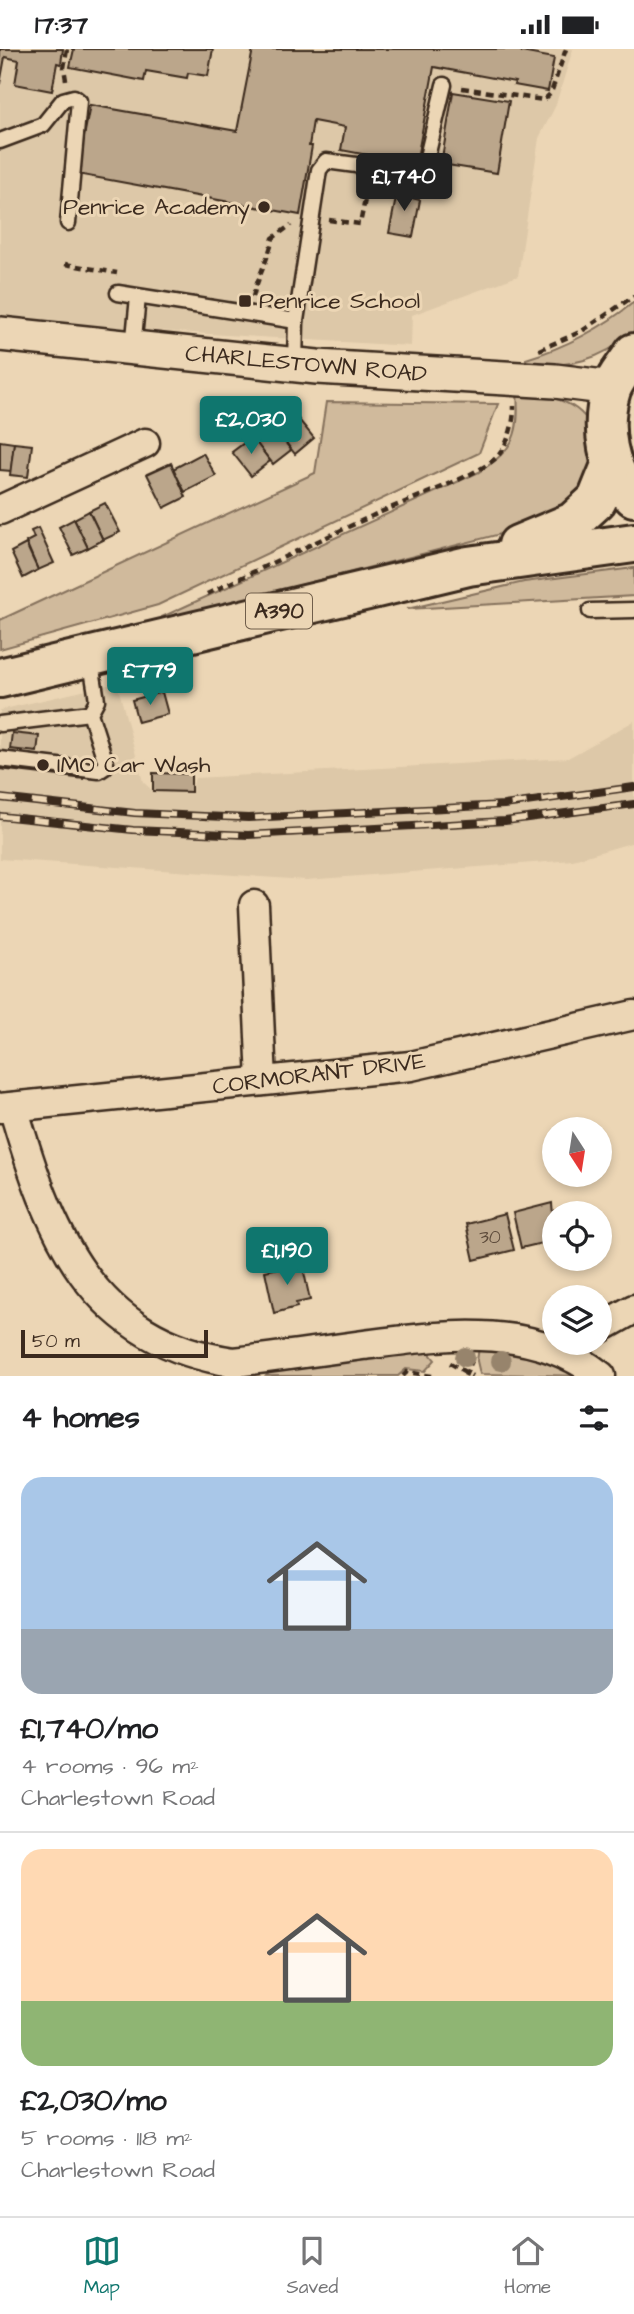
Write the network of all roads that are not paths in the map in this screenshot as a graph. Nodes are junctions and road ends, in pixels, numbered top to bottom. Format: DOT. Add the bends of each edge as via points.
graph roads {
  1 [pos="444,85"];
  2 [pos="0,141"];
  3 [pos="68,222"];
  4 [pos="118,293"];
  5 [pos="138,297"];
  6 [pos="296,321"];
  7 [pos="0,334"];
  8 [pos="133,348"];
  9 [pos="634,353"];
  10 [pos="295,365"];
  11 [pos="611,389"];
  12 [pos="145,443"];
  13 [pos="612,463"];
  14 [pos="634,497"];
  15 [pos="0,510"];
  16 [pos="634,543"];
  17 [pos="468,566"];
  18 [pos="634,610"];
  19 [pos="590,611"];
  20 [pos="90,656"];
  21 [pos="0,678"];
  22 [pos="90,713"];
  23 [pos="0,725"];
  24 [pos="0,759"];
  25 [pos="254,905"];
  26 [pos="634,1015"];
  27 [pos="262,1081"];
  28 [pos="6,1107"];
  29 [pos="634,1309"];
  30 [pos="612,1321"];
  31 [pos="542,1343"];
  32 [pos="579,1355"];
  33 [pos="601,1376"];
  1 -- 6 [label="lane" via="423,174 322,164"];
  2 -- 3 [label="lane" via="43,125 63,100 79,100"];
  4 -- 5 [label="lane"];
  5 -- 6 [label="lane"];
  5 -- 8 [label="lane"];
  6 -- 10 [label="lane"];
  7 -- 8 [label="street, CHARLESTOWN ROAD"];
  8 -- 10 [label="street, CHARLESTOWN ROAD"];
  9 -- 11 [label="highway"];
  10 -- 11 [label="street, CHARLESTOWN ROAD"];
  11 -- 13 [label="highway" via="605,426"];
  12 -- 15 [label="street"];
  13 -- 14 [label="highway"];
  13 -- 17 [label="highway, A390" via="597,500 573,522"];
  16 -- 17 [label="highway, A390"];
  17 -- 20 [label="highway, A390"];
  18 -- 19 [label="lane"];
  20 -- 21 [label="highway, A390"];
  20 -- 22 [label="lane" via="97,700"];
  22 -- 23 [label="lane"];
  22 -- 24 [label="lane" via="106,762 99,771"];
  25 -- 27 [label="street"];
  26 -- 27 [label="street, CORMORANT DRIVE" via="411,1066"];
  27 -- 28 [label="street, CORMORANT DRIVE"];
  28 -- 31 [label="street" via="58,1233 86,1277 122,1318 158,1341 201,1358 234,1362 453,1334"];
  29 -- 30 [label="street"];
  32 -- 33 [label="street"];
}
